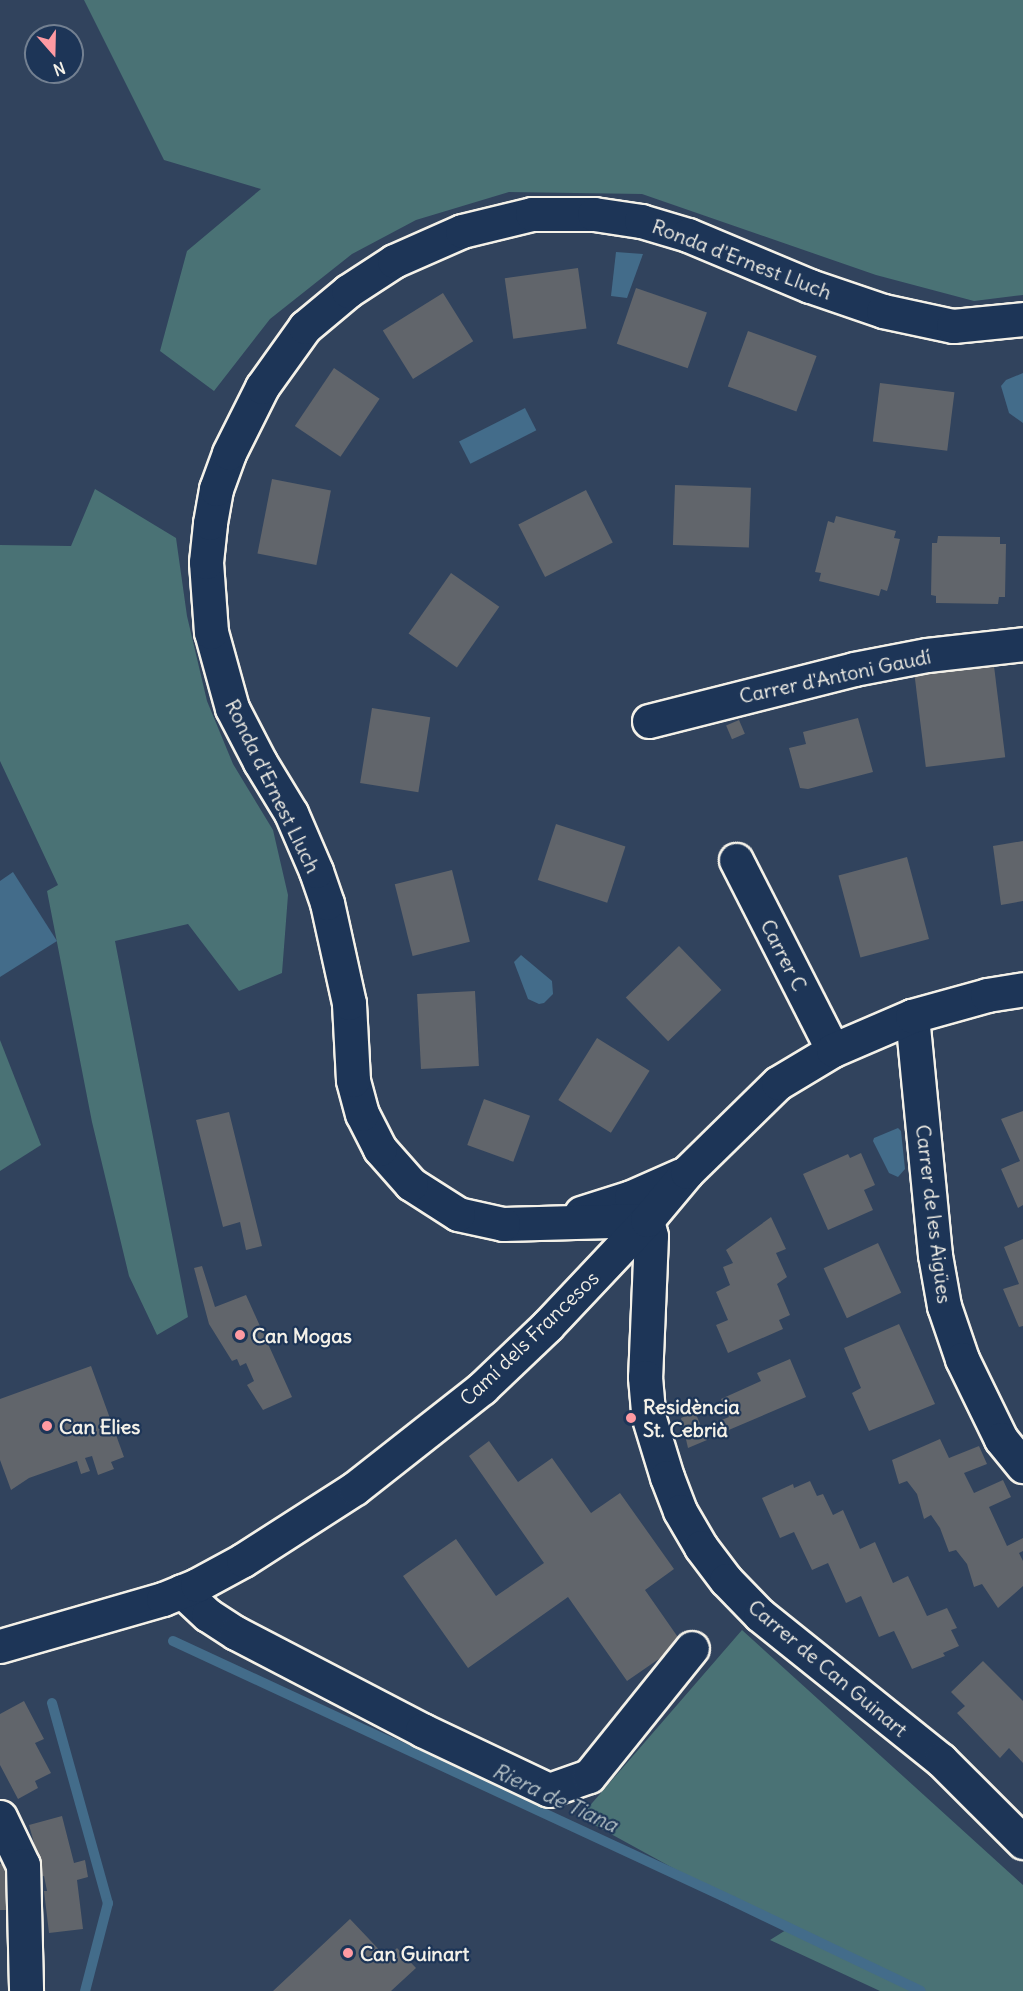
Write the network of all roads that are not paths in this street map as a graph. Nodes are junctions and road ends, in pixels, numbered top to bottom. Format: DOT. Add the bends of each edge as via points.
graph roads {
  1 [pos="1023,319"];
  2 [pos="1023,644"];
  3 [pos="649,721"];
  4 [pos="736,860"];
  5 [pos="1023,989"];
  6 [pos="912,1016"];
  7 [pos="833,1050"];
  8 [pos="687,1172"];
  9 [pos="647,1220"];
  10 [pos="551,1224"];
  11 [pos="1023,1466"];
  12 [pos="182,1592"];
  13 [pos="0,1646"];
  14 [pos="692,1648"];
  15 [pos="0,1817"];
  16 [pos="1023,1842"];
  17 [pos="26,1991"];
  1 -- 10 [label="street, Ronda d'Ernest Lluch" via="941,324 883,311 810,286 688,235 641,221 594,214 532,214 462,231 394,261 348,291 306,327 262,387 216,489 206,562 211,632 232,708 291,813 327,903 349,1003 353,1080 362,1114 380,1149 411,1184 458,1214 503,1224"];
  2 -- 3 [label="street, Carrer d'Antoni Gaudí" via="927,655 854,669"];
  4 -- 7 [label="street, Carrer C"];
  5 -- 6 [label="street, Camí dels Francesos"];
  6 -- 7 [label="street, Camí dels Francesos"];
  6 -- 11 [label="street, Carrer de les Aigües" via="935,1255 944,1306 962,1359 1001,1439"];
  7 -- 8 [label="street, Camí dels Francesos" via="777,1083"];
  8 -- 9 [label="street, Camí dels Francesos"];
  8 -- 10 [label="street, Ronda d'Ernest Lluch" via="631,1197"];
  9 -- 10 [label="street, Ronda d'Ernest Lluch"];
  9 -- 12 [label="street, Camí dels Francesos" via="482,1388 355,1488 243,1560"];
  9 -- 16 [label="street, Carrer de Can Guinart" via="651,1236 645,1377 648,1415 667,1477 701,1547 760,1615 940,1760"];
  12 -- 13 [label="street, Camí dels Francesos"];
  12 -- 14 [label="street" via="236,1633 422,1730 549,1790 589,1776"];
  15 -- 17 [label="street" via="23,1865"];
}
